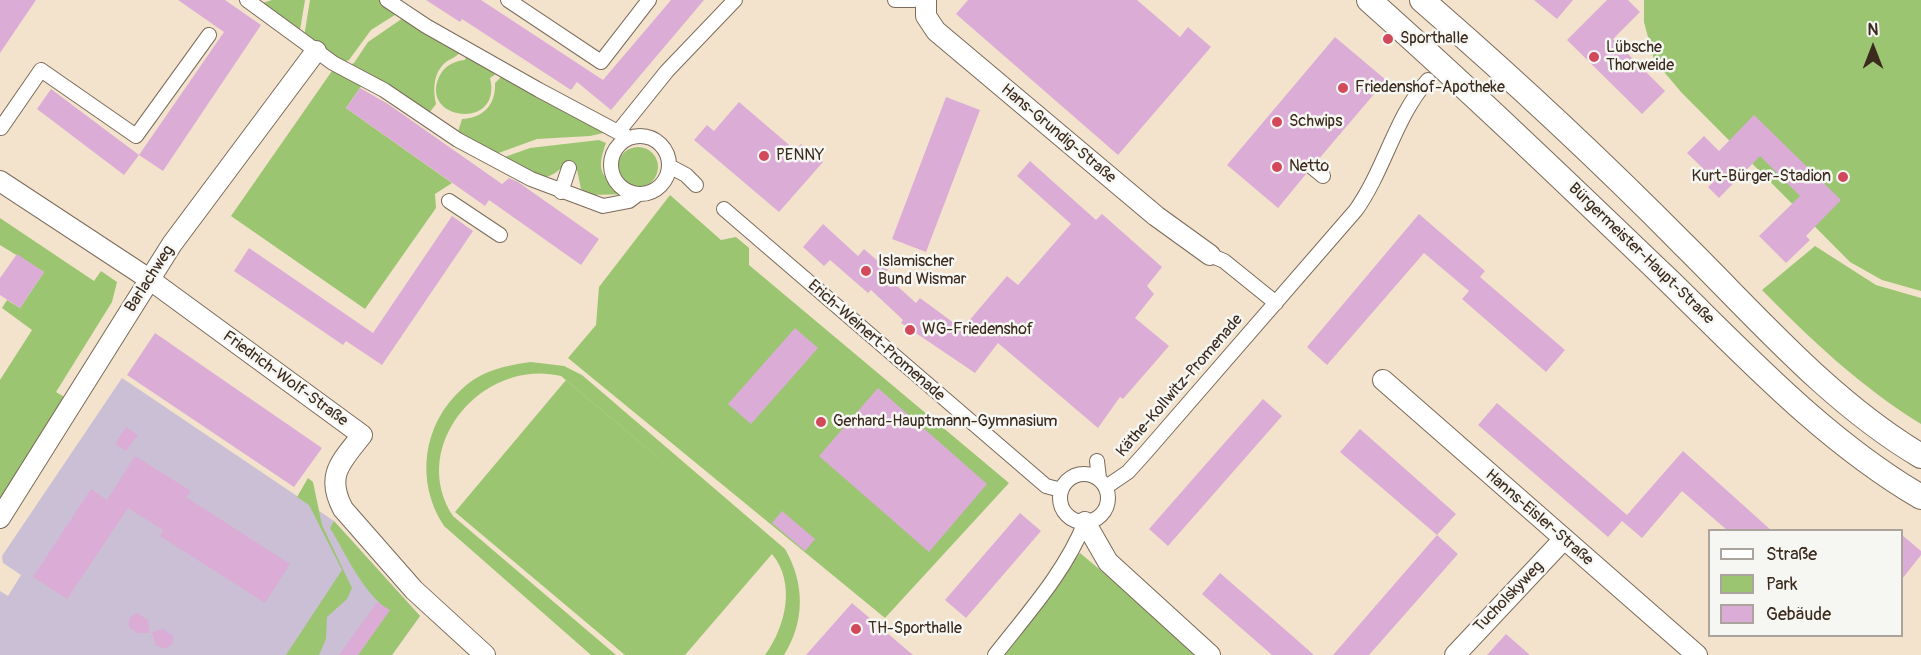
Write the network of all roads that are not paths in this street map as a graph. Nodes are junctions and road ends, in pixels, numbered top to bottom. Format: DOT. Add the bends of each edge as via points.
graph roads {
  1 [pos="247,0"];
  2 [pos="387,0"];
  3 [pos="508,0"];
  4 [pos="649,0"];
  5 [pos="735,0"];
  6 [pos="895,0"];
  7 [pos="914,0"];
  8 [pos="926,0"];
  9 [pos="1369,0"];
  10 [pos="1422,0"];
  11 [pos="209,35"];
  12 [pos="316,51"];
  13 [pos="1428,80"];
  14 [pos="1,128"];
  15 [pos="623,135"];
  16 [pos="669,166"];
  17 [pos="569,168"];
  18 [pos="0,181"];
  19 [pos="696,185"];
  20 [pos="561,192"];
  21 [pos="637,195"];
  22 [pos="449,201"];
  23 [pos="724,209"];
  24 [pos="500,236"];
  25 [pos="1210,255"];
  26 [pos="149,279"];
  27 [pos="1276,303"];
  28 [pos="1383,380"];
  29 [pos="1921,456"];
  30 [pos="1097,461"];
  31 [pos="1102,483"];
  32 [pos="1060,490"];
  33 [pos="1921,497"];
  34 [pos="0,518"];
  35 [pos="1085,522"];
  36 [pos="1563,540"];
  37 [pos="485,655"];
  38 [pos="995,655"];
  39 [pos="1210,655"];
  40 [pos="1455,655"];
  41 [pos="1697,655"];
  1 -- 12 [label="street"];
  2 -- 15 [label="street" via="426,26"];
  3 -- 4 [label="street" via="601,62"];
  5 -- 15 [label="street" via="667,71"];
  6 -- 7 [label="street"];
  8 -- 25 [label="street, Hans-Grundig-Straße" via="927,16 936,31 1156,216"];
  9 -- 33 [label="street, Bürgermeister-Haupt-Straße" via="1516,134 1798,406 1856,455"];
  10 -- 29 [label="street" via="1637,197 1818,378 1867,419"];
  11 -- 14 [label="street" via="135,136 41,70"];
  12 -- 20 [label="street" via="384,90 458,140"];
  12 -- 26 [label="street, Barlachweg"];
  13 -- 27 [label="street, Käthe-Kollwitz-Promenade" via="1412,101 1372,188"];
  15 -- 16 [label="street" via="648,137 657,142 664,148"];
  15 -- 21 [label="street" via="614,150 610,169 619,186"];
  16 -- 19 [label="street"];
  16 -- 21 [label="street" via="662,184"];
  17 -- 20 [label="street"];
  18 -- 26 [label="street, Friedrich-Wolf-Straße"];
  20 -- 21 [label="street" via="603,206 629,201"];
  22 -- 24 [label="street"];
  23 -- 32 [label="street, Erich-Weinert-Promenade" via="1046,486"];
  25 -- 27 [label="street" via="1224,261"];
  26 -- 34 [label="street, Barlachweg"];
  26 -- 37 [label="street, Friedrich-Wolf-Straße" via="362,435 335,476 336,495 343,509 414,590"];
  27 -- 31 [label="street, Käthe-Kollwitz-Promenade" via="1128,472"];
  28 -- 36 [label="street, Hanns-Eisler-Straße"];
  30 -- 31 [label="street, Käthe-Kollwitz-Promenade"];
  31 -- 32 [label="street" via="1084,473 1077,474"];
  31 -- 35 [label="street, Käthe-Kollwitz-Promenade" via="1107,507 1098,518"];
  32 -- 35 [label="street" via="1064,513 1077,522"];
  35 -- 38 [label="street, Käthe-Kollwitz-Promenade" via="1079,539"];
  35 -- 39 [label="street" via="1108,562"];
  36 -- 40 [label="street, Tucholskyweg"];
  36 -- 41 [label="street, Hanns-Eisler-Straße"];
}
